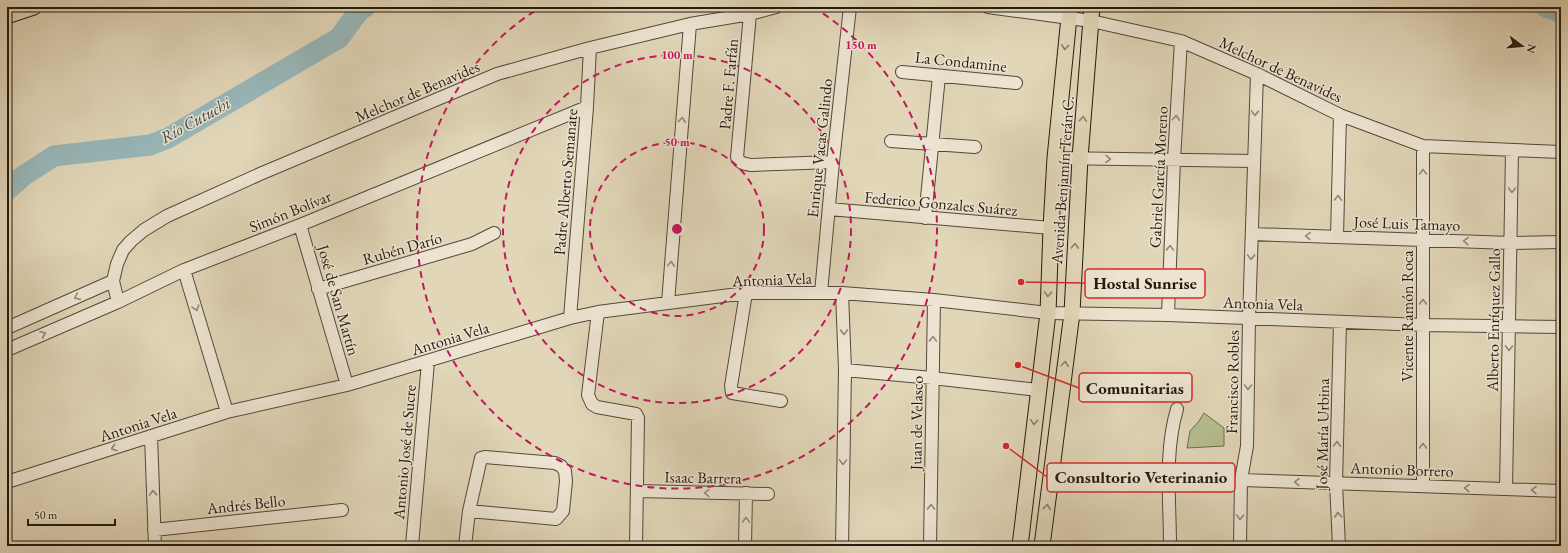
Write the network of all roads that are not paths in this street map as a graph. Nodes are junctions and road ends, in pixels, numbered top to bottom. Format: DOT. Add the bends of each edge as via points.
graph roads {
  1 [pos="34,7"];
  2 [pos="776,7"];
  3 [pos="850,7"];
  4 [pos="988,7"];
  5 [pos="1069,11"];
  6 [pos="1092,13"];
  7 [pos="750,14"];
  8 [pos="7,16"];
  9 [pos="690,24"];
  10 [pos="1182,41"];
  11 [pos="590,48"];
  12 [pos="902,72"];
  13 [pos="1257,74"];
  14 [pos="940,76"];
  15 [pos="1016,83"];
  16 [pos="587,107"];
  17 [pos="1340,115"];
  18 [pos="891,141"];
  19 [pos="933,145"];
  20 [pos="1424,146"];
  21 [pos="975,147"];
  22 [pos="1512,151"];
  23 [pos="1561,152"];
  24 [pos="1055,158"];
  25 [pos="1080,158"];
  26 [pos="1174,160"];
  27 [pos="1254,161"];
  28 [pos="833,162"];
  29 [pos="829,209"];
  30 [pos="925,218"];
  31 [pos="300,225"];
  32 [pos="1050,228"];
  33 [pos="494,233"];
  34 [pos="1252,234"];
  35 [pos="1337,237"];
  36 [pos="1423,240"];
  37 [pos="1561,242"];
  38 [pos="1511,243"];
  39 [pos="184,270"];
  40 [pos="113,281"];
  41 [pos="318,289"];
  42 [pos="746,293"];
  43 [pos="821,293"];
  44 [pos="842,293"];
  45 [pos="934,300"];
  46 [pos="118,302"];
  47 [pos="668,303"];
  48 [pos="598,312"];
  49 [pos="1048,313"];
  50 [pos="1072,313"];
  51 [pos="1168,315"];
  52 [pos="570,318"];
  53 [pos="1249,319"];
  54 [pos="1340,322"];
  55 [pos="1423,325"];
  56 [pos="1509,327"];
  57 [pos="1561,327"];
  58 [pos="7,328"];
  59 [pos="7,350"];
  60 [pos="428,362"];
  61 [pos="845,370"];
  62 [pos="932,378"];
  63 [pos="347,385"];
  64 [pos="1038,390"];
  65 [pos="781,402"];
  66 [pos="1177,409"];
  67 [pos="227,412"];
  68 [pos="151,436"];
  69 [pos="1242,480"];
  70 [pos="7,482"];
  71 [pos="1336,483"];
  72 [pos="1423,486"];
  73 [pos="1506,489"];
  74 [pos="1561,490"];
  75 [pos="638,491"];
  76 [pos="746,493"];
  77 [pos="768,494"];
  78 [pos="342,510"];
  79 [pos="469,511"];
  80 [pos="154,530"];
  81 [pos="155,546"];
  82 [pos="412,546"];
  83 [pos="466,546"];
  84 [pos="636,546"];
  85 [pos="745,546"];
  86 [pos="842,546"];
  87 [pos="930,546"];
  88 [pos="1020,546"];
  89 [pos="1042,546"];
  90 [pos="1170,546"];
  91 [pos="1240,546"];
  92 [pos="1339,546"];
  1 -- 8 [label="main road"];
  2 -- 7 [label="street, Melchor de Benavides"];
  3 -- 28 [label="street, Enrique Vacas Galindo"];
  4 -- 5 [label="street, Melchor de Benavides"];
  5 -- 6 [label="street, Melchor de Benavides"];
  5 -- 24 [label="main road, Avenida Benjamín Terán C., one-way"];
  6 -- 10 [label="street, Melchor de Benavides"];
  25 -- 6 [label="main road, Avenida Benjamín Terán C., one-way"];
  7 -- 9 [label="street, Melchor de Benavides"];
  7 -- 28 [label="street, Padre F. Farfán" via="737,156 741,163 751,165"];
  9 -- 11 [label="street, Melchor de Benavides"];
  47 -- 9 [label="street, one-way"];
  10 -- 13 [label="street, Melchor de Benavides"];
  26 -- 10 [label="street, Gabriel García Moreno, one-way"];
  11 -- 16 [label="street, Padre Alberto Semanate"];
  11 -- 40 [label="street, Melchor de Benavides" via="497,74 167,216 144,230 123,250"];
  12 -- 14 [label="street, La Condamine"];
  13 -- 17 [label="street, Melchor de Benavides"];
  13 -- 27 [label="street, Francisco Robles, one-way"];
  14 -- 15 [label="street, La Condamine"];
  14 -- 19 [label="street"];
  16 -- 31 [label="street, Simón Bolívar"];
  16 -- 52 [label="street, Padre Alberto Semanate"];
  17 -- 20 [label="street, Melchor de Benavides"];
  35 -- 17 [label="street, one-way"];
  18 -- 19 [label="street"];
  19 -- 21 [label="street"];
  19 -- 30 [label="street"];
  20 -- 22 [label="street, Melchor de Benavides"];
  36 -- 20 [label="street, Vicente Ramón Roca, one-way"];
  22 -- 23 [label="street, Melchor de Benavides"];
  22 -- 38 [label="street, Alberto Enríquez Gallo, one-way"];
  24 -- 25 [label="street"];
  24 -- 32 [label="main road, Avenida Benjamín Terán C."];
  25 -- 26 [label="street, one-way"];
  50 -- 25 [label="main road, Avenida Benjamín Terán C., one-way"];
  26 -- 27 [label="street"];
  51 -- 26 [label="street, Gabriel García Moreno, one-way"];
  27 -- 34 [label="street, Francisco Robles"];
  28 -- 29 [label="street, Enrique Vacas Galindo"];
  29 -- 30 [label="street, Federico Gonzales Suárez"];
  29 -- 43 [label="street, Enrique Vacas Galindo"];
  30 -- 32 [label="street, Federico Gonzales Suárez"];
  31 -- 39 [label="street, Simón Bolívar"];
  31 -- 41 [label="street, José de San Martín"];
  32 -- 49 [label="main road, Avenida Benjamín Terán C., one-way"];
  33 -- 41 [label="street, Rubén Darío" via="472,244"];
  35 -- 34 [label="street, José Luis Tamayo, one-way"];
  34 -- 53 [label="street, Francisco Robles, one-way"];
  35 -- 36 [label="street, José Luis Tamayo"];
  38 -- 36 [label="street, José Luis Tamayo, one-way"];
  55 -- 36 [label="street, Vicente Ramón Roca, one-way"];
  37 -- 38 [label="street, José Luis Tamayo"];
  38 -- 56 [label="street, Alberto Enríquez Gallo"];
  39 -- 46 [label="street, Simón Bolívar"];
  39 -- 67 [label="street, one-way"];
  40 -- 46 [label="street, Melchor de Benavides"];
  40 -- 58 [label="street, one-way"];
  41 -- 63 [label="street, José de San Martín"];
  42 -- 43 [label="street, Antonia Vela"];
  42 -- 47 [label="street, Antonia Vela"];
  42 -- 65 [label="street" via="732,393"];
  43 -- 44 [label="street, Antonia Vela"];
  44 -- 45 [label="street, Antonia Vela"];
  44 -- 61 [label="street, one-way"];
  45 -- 49 [label="street, Antonia Vela"];
  62 -- 45 [label="street, Juan de Velasco, one-way"];
  59 -- 46 [label="street, Simón Bolívar, one-way"];
  47 -- 48 [label="street, Antonia Vela"];
  48 -- 52 [label="street, Antonia Vela"];
  48 -- 75 [label="street" via="588,395 592,404 597,407 636,414"];
  49 -- 50 [label="street, Antonia Vela"];
  49 -- 64 [label="main road, Avenida Benjamín Terán C."];
  50 -- 51 [label="street, Antonia Vela"];
  89 -- 50 [label="main road, Avenida Benjamín Terán C., one-way"];
  51 -- 53 [label="street, Antonia Vela"];
  52 -- 60 [label="street, Antonia Vela"];
  53 -- 54 [label="street, Antonia Vela"];
  53 -- 69 [label="street, Francisco Robles, one-way" via="1247,446"];
  54 -- 55 [label="street, Antonia Vela"];
  71 -- 54 [label="street, José María Urbina, one-way"];
  55 -- 56 [label="street, Antonia Vela"];
  72 -- 55 [label="street, Vicente Ramón Roca, one-way"];
  56 -- 57 [label="street, Antonia Vela"];
  56 -- 73 [label="street, Alberto Enríquez Gallo, one-way"];
  60 -- 63 [label="street, Antonia Vela"];
  60 -- 82 [label="street, Antonio José de Sucre"];
  61 -- 62 [label="street"];
  61 -- 86 [label="street, one-way"];
  62 -- 64 [label="street"];
  87 -- 62 [label="street, Juan de Velasco, one-way"];
  63 -- 67 [label="street, Antonia Vela"];
  64 -- 88 [label="main road, Avenida Benjamín Terán C., one-way"];
  66 -- 90 [label="street" via="1170,450"];
  67 -- 68 [label="street, Antonia Vela"];
  68 -- 70 [label="street, Antonia Vela, one-way"];
  80 -- 68 [label="street, one-way"];
  71 -- 69 [label="street, Antonio Borrero, one-way"];
  69 -- 91 [label="street, Francisco Robles, one-way"];
  71 -- 72 [label="street, Antonio Borrero"];
  92 -- 71 [label="street, José María Urbina, one-way"];
  73 -- 72 [label="street, Antonio Borrero, one-way"];
  74 -- 73 [label="street, Antonio Borrero, one-way"];
  76 -- 75 [label="street, Isaac Barrera, one-way"];
  75 -- 84 [label="street"];
  76 -- 77 [label="street, Isaac Barrera"];
  85 -- 76 [label="street, one-way"];
  78 -- 80 [label="street, Andrés Bello"];
  79 -- 79 [label="street" via="481,458 555,463 562,466 565,471 563,511 556,518"];
  79 -- 83 [label="street"];
  80 -- 81 [label="street"];
}
